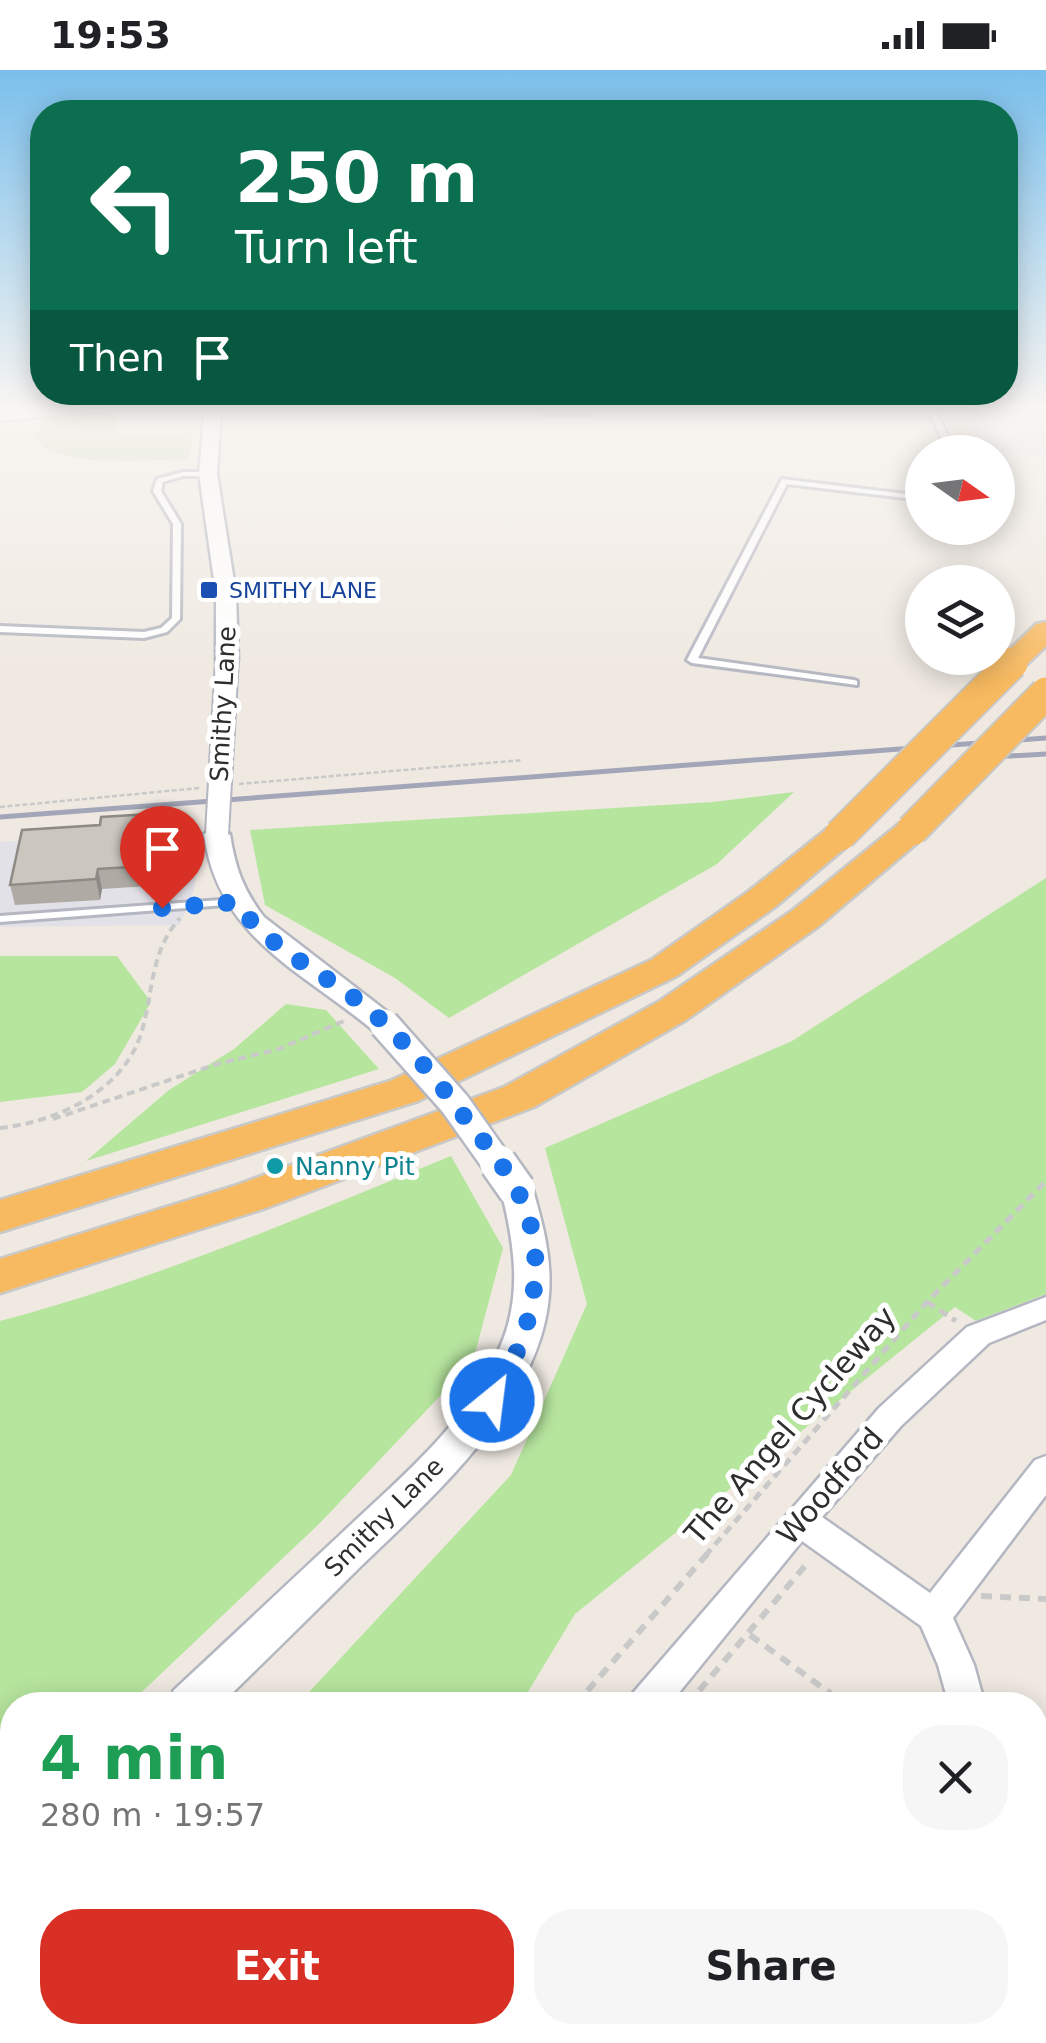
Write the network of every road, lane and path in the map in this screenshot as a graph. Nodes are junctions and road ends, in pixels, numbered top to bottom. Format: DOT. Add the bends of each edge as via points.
graph roads {
  1 [pos="160,497"];
  2 [pos="211,497"];
  3 [pos="777,497"];
  4 [pos="0,629"];
  5 [pos="1046,630"];
  6 [pos="854,682"];
  7 [pos="1046,692"];
  8 [pos="523,760"];
  9 [pos="224,786"];
  10 [pos="206,787"];
  11 [pos="0,807"];
  12 [pos="236,902"];
  13 [pos="195,905"];
  14 [pos="0,919"];
  15 [pos="377,1017"];
  16 [pos="52,1118"];
  17 [pos="0,1128"];
  18 [pos="1046,1181"];
  19 [pos="0,1216"];
  20 [pos="0,1276"];
  21 [pos="927,1302"];
  22 [pos="1046,1308"];
  23 [pos="978,1335"];
  24 [pos="1046,1470"];
  25 [pos="813,1530"];
  26 [pos="1046,1599"];
  27 [pos="941,1604"];
  28 [pos="749,1634"];
  29 [pos="203,1692"];
  30 [pos="586,1692"];
  31 [pos="658,1692"];
  32 [pos="698,1692"];
  33 [pos="827,1692"];
  34 [pos="963,1692"];
  1 -- 4 [label="lane" via="177,524 171,625 144,636"];
  2 -- 12 [label="street, Smithy Lane, bridge" via="226,594 217,834 220,868"];
  3 -- 6 [label="lane" via="692,660"];
  5 -- 19 [label="highway, bridge" via="840,835 664,968 404,1091"];
  7 -- 20 [label="highway, bridge" via="912,830 806,918 672,1011 519,1097 250,1197"];
  8 -- 9 [label="path"];
  10 -- 11 [label="path"];
  12 -- 13 [label="lane"];
  12 -- 15 [label="street, Smithy Lane" via="264,935"];
  13 -- 14 [label="lane"];
  13 -- 16 [label="path" via="167,930 154,956 131,1057"];
  15 -- 16 [label="path"];
  15 -- 29 [label="street, Smithy Lane, bridge" via="455,1104 517,1190 532,1234 532,1306 517,1355 492,1400 426,1477"];
  16 -- 17 [label="path"];
  18 -- 21 [label="path, The Angel Cycleway"];
  21 -- 23 [label="path"];
  21 -- 30 [label="path, The Angel Cycleway"];
  22 -- 23 [label="street, Woodford"];
  23 -- 25 [label="street, Woodford" via="890,1417"];
  24 -- 27 [label="street"];
  25 -- 27 [label="street"];
  25 -- 28 [label="path"];
  25 -- 31 [label="street, Woodford"];
  26 -- 27 [label="path"];
  27 -- 34 [label="street"];
  28 -- 32 [label="path"];
  28 -- 33 [label="path"];
}
